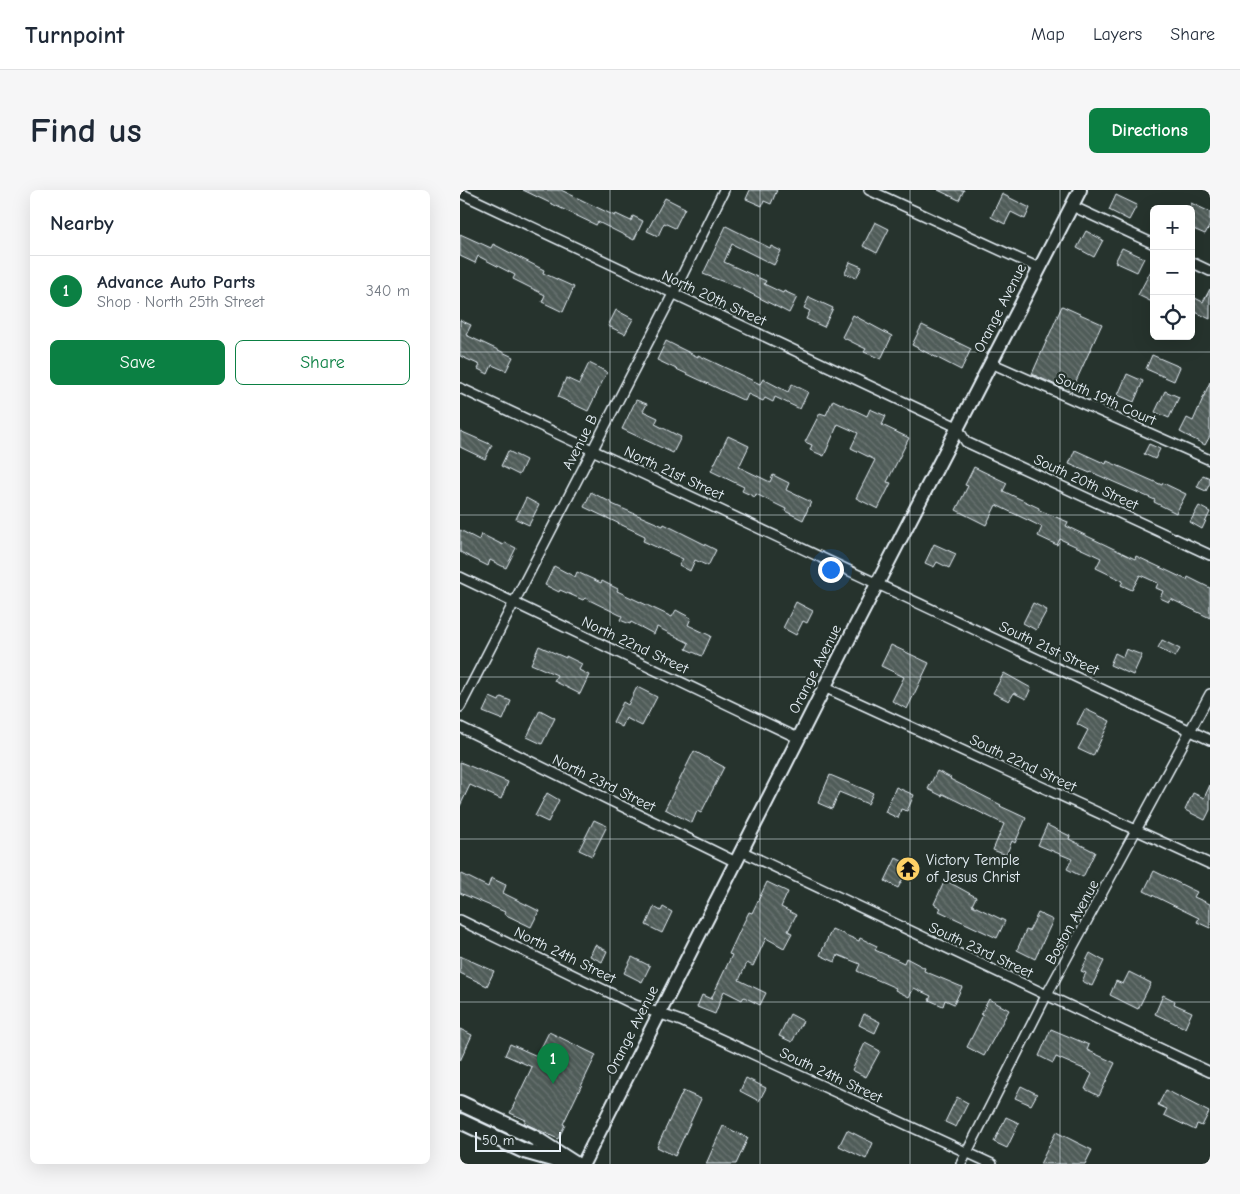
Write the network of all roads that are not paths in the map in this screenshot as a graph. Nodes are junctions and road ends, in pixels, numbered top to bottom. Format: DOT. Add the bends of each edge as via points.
graph roads {
  1 [pos="724,190"];
  2 [pos="869,190"];
  3 [pos="1080,190"];
  4 [pos="460,193"];
  5 [pos="1072,206"];
  6 [pos="1150,242"];
  7 [pos="1195,264"];
  8 [pos="1039,268"];
  9 [pos="1210,271"];
  10 [pos="673,294"];
  11 [pos="990,363"];
  12 [pos="460,388"];
  13 [pos="957,427"];
  14 [pos="591,450"];
  15 [pos="1210,460"];
  16 [pos="1210,555"];
  17 [pos="460,577"];
  18 [pos="877,582"];
  19 [pos="513,602"];
  20 [pos="824,687"];
  21 [pos="1210,694"];
  22 [pos="460,707"];
  23 [pos="460,727"];
  24 [pos="1192,730"];
  25 [pos="798,738"];
  26 [pos="1210,740"];
  27 [pos="1137,831"];
  28 [pos="742,851"];
  29 [pos="736,862"];
  30 [pos="1210,864"];
  31 [pos="460,920"];
  32 [pos="1046,996"];
  33 [pos="658,1013"];
  34 [pos="1210,1072"];
  35 [pos="460,1103"];
  36 [pos="460,1121"];
  37 [pos="967,1152"];
  38 [pos="568,1164"];
  39 [pos="575,1164"];
  40 [pos="583,1164"];
  41 [pos="961,1164"];
  42 [pos="992,1164"];
  1 -- 10 [label="street, Avenue B"];
  2 -- 8 [label="street"];
  3 -- 5 [label="main road, Orange Avenue"];
  4 -- 10 [label="street, North 20th Street"];
  5 -- 6 [label="street"];
  5 -- 8 [label="main road, Orange Avenue"];
  7 -- 9 [label="street"];
  8 -- 11 [label="main road, Orange Avenue"];
  10 -- 13 [label="street, North 20th Street"];
  10 -- 14 [label="street, Avenue B"];
  11 -- 13 [label="main road, Orange Avenue"];
  11 -- 15 [label="street, South 19th Court"];
  12 -- 14 [label="street, North 21st Street"];
  13 -- 16 [label="street, South 20th Street" via="966,442"];
  13 -- 18 [label="main road, Orange Avenue"];
  14 -- 18 [label="street, North 21st Street"];
  14 -- 19 [label="street, Avenue B"];
  17 -- 19 [label="street, North 22nd Street"];
  18 -- 20 [label="main road, Orange Avenue"];
  18 -- 24 [label="street, South 21st Street"];
  19 -- 22 [label="street, Avenue B"];
  19 -- 25 [label="street, North 22nd Street"];
  20 -- 25 [label="main road, Orange Avenue"];
  20 -- 27 [label="street, South 22nd Street"];
  21 -- 24 [label="street, Boston Avenue"];
  23 -- 29 [label="street, North 23rd Street"];
  24 -- 26 [label="street, South 21st Street"];
  24 -- 27 [label="street, Boston Avenue"];
  25 -- 28 [label="main road, Orange Avenue"];
  27 -- 30 [label="street, South 22nd Street"];
  27 -- 32 [label="street, Boston Avenue"];
  28 -- 29 [label="main road, Orange Avenue"];
  28 -- 32 [label="street, South 23rd Street"];
  29 -- 33 [label="main road, Orange Avenue"];
  31 -- 33 [label="street, North 24th Street" via="635,1005"];
  32 -- 34 [label="street, South 23rd Street"];
  32 -- 37 [label="street, Boston Avenue"];
  33 -- 37 [label="street, South 24th Street"];
  33 -- 40 [label="main road, Orange Avenue"];
  35 -- 39 [label="main road" via="533,1137"];
  36 -- 38 [label="main road" via="524,1151"];
  37 -- 41 [label="street, Boston Avenue"];
  37 -- 42 [label="street, South 24th Street"];
}
